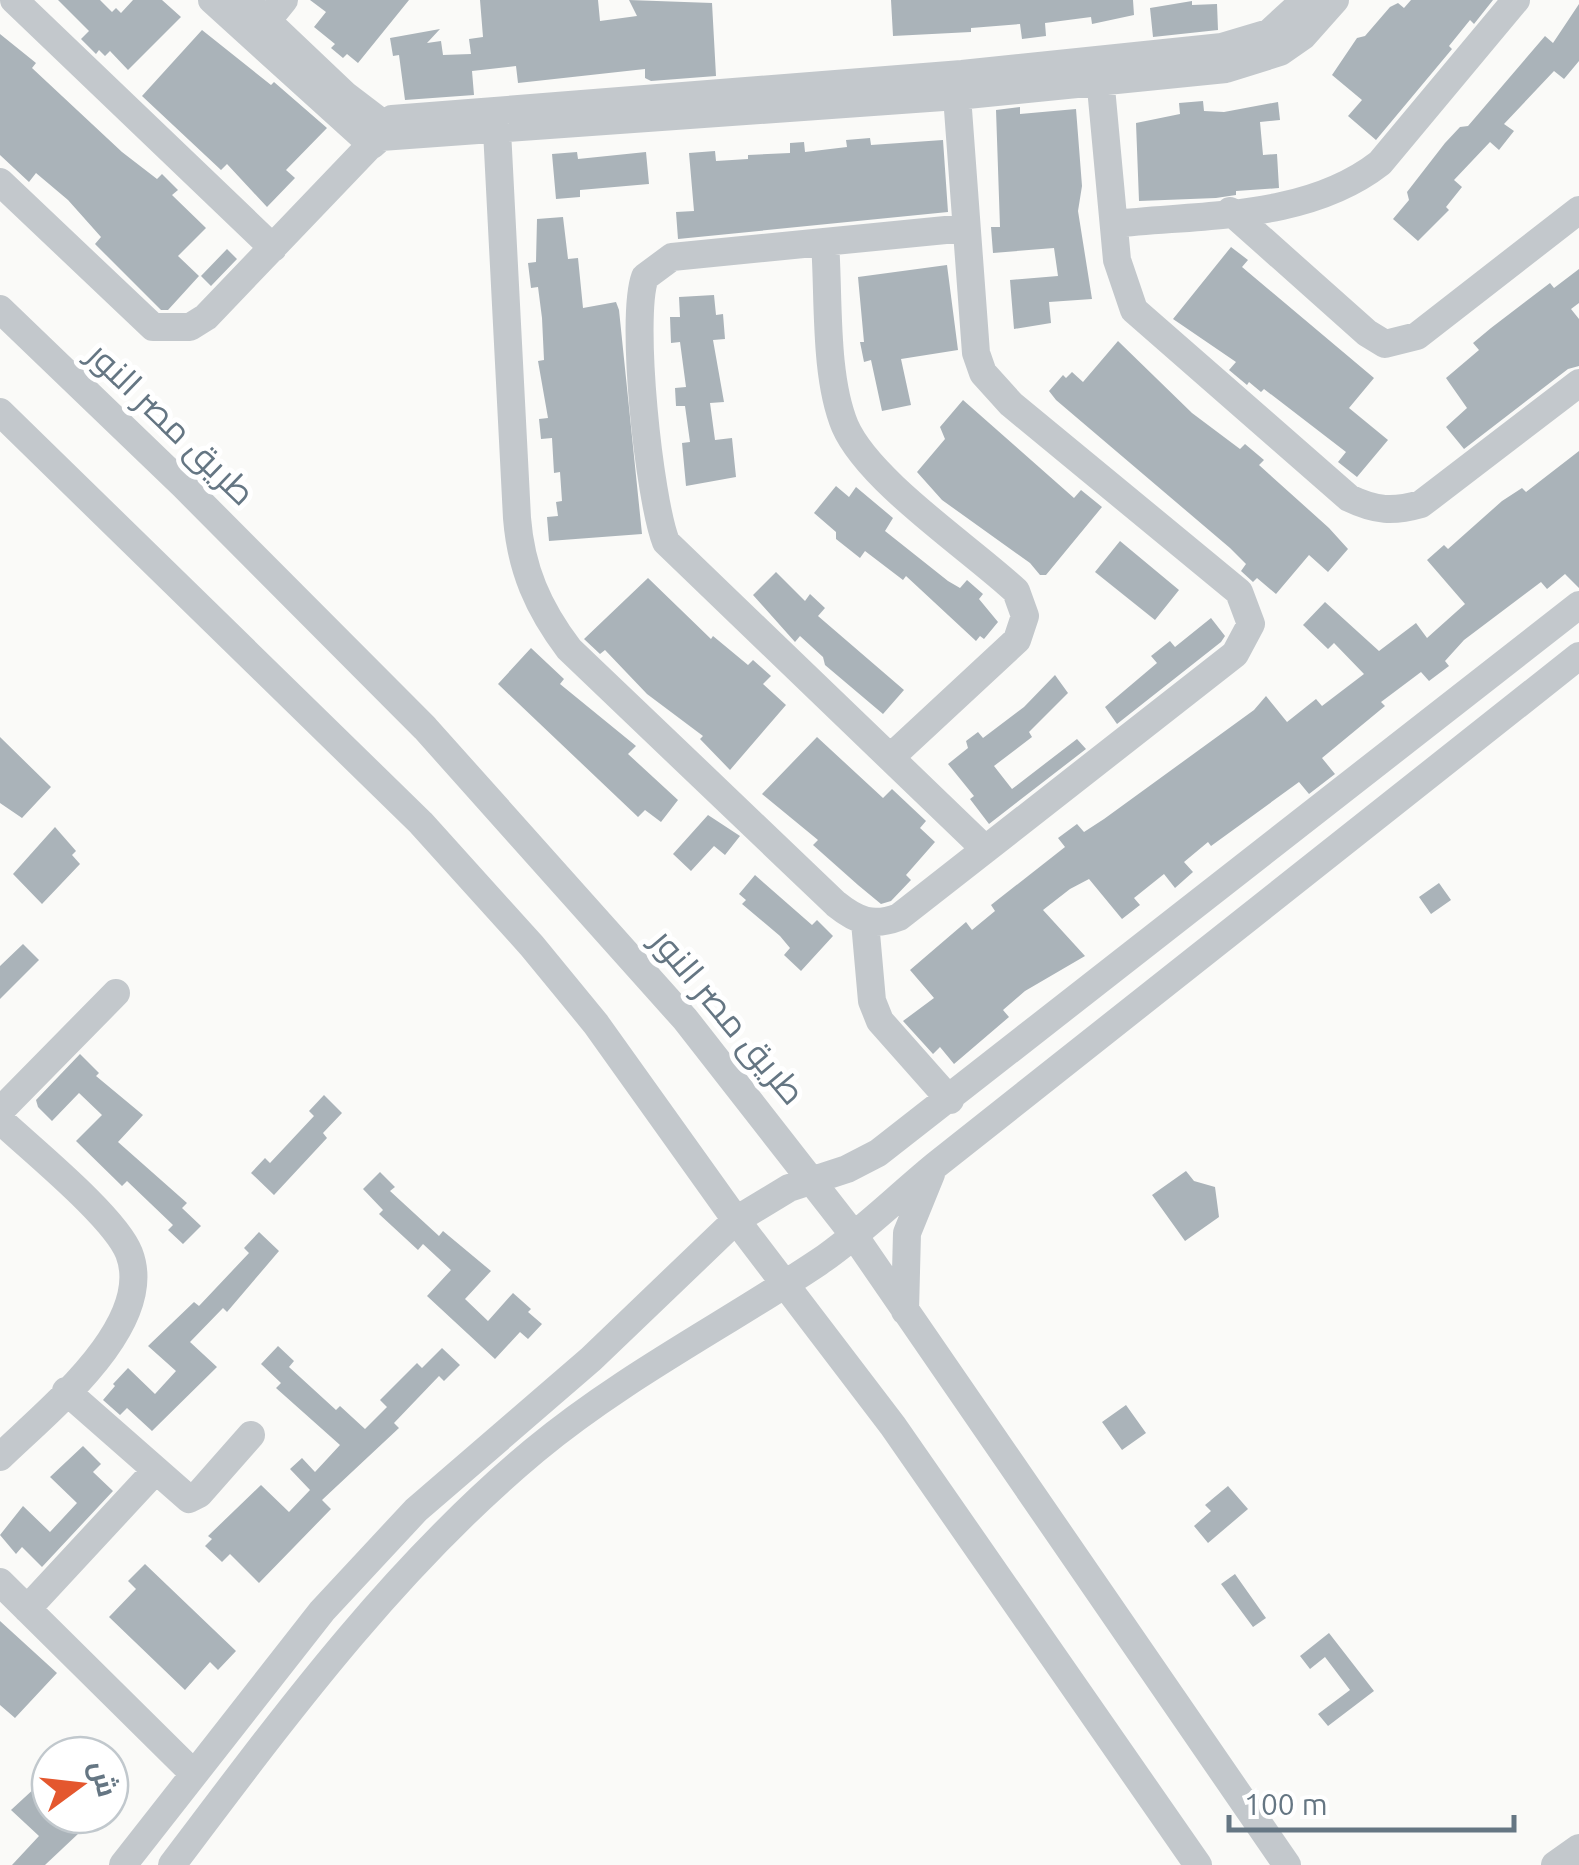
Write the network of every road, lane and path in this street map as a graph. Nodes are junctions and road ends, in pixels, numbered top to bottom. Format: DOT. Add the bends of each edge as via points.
graph roads {
  1 [pos="14,0"];
  2 [pos="212,0"];
  3 [pos="244,0"];
  4 [pos="1305,0"];
  5 [pos="1335,0"];
  6 [pos="1516,0"];
  7 [pos="275,10"];
  8 [pos="1099,71"];
  9 [pos="957,96"];
  10 [pos="496,121"];
  11 [pos="380,136"];
  12 [pos="0,182"];
  13 [pos="1579,210"];
  14 [pos="1230,211"];
  15 [pos="1114,224"];
  16 [pos="966,228"];
  17 [pos="825,242"];
  18 [pos="273,248"];
  19 [pos="0,310"];
  20 [pos="1579,382"];
  21 [pos="0,412"];
  22 [pos="1579,605"];
  23 [pos="1579,656"];
  24 [pos="891,758"];
  25 [pos="985,849"];
  26 [pos="865,922"];
  27 [pos="116,993"];
  28 [pos="950,1100"];
  29 [pos="0,1111"];
  30 [pos="0,1120"];
  31 [pos="936,1165"];
  32 [pos="814,1180"];
  33 [pos="736,1220"];
  34 [pos="853,1234"];
  35 [pos="785,1281"];
  36 [pos="906,1312"];
  37 [pos="66,1391"];
  38 [pos="252,1435"];
  39 [pos="0,1458"];
  40 [pos="155,1471"];
  41 [pos="0,1582"];
  42 [pos="27,1608"];
  43 [pos="193,1773"];
  44 [pos="1579,1848"];
  45 [pos="122,1865"];
  46 [pos="172,1865"];
  47 [pos="1198,1865"];
  48 [pos="1287,1865"];
  49 [pos="1555,1865"];
  1 -- 18 [label="street"];
  2 -- 11 [label="street"];
  3 -- 7 [label="street"];
  4 -- 8 [label="street" via="1278,26 1247,42"];
  5 -- 8 [label="street" via="1303,36 1254,64"];
  6 -- 14 [label="street" via="1380,163 1356,182 1300,203"];
  7 -- 11 [label="street"];
  8 -- 9 [label="street"];
  8 -- 10 [label="street"];
  8 -- 15 [label="street"];
  9 -- 10 [label="street"];
  9 -- 16 [label="street"];
  10 -- 11 [label="street"];
  10 -- 26 [label="street" via="516,518 537,601 569,649 836,904"];
  11 -- 18 [label="street"];
  12 -- 18 [label="street" via="153,327 190,326 206,316"];
  13 -- 14 [label="street" via="1417,336 1385,344"];
  14 -- 15 [label="street"];
  15 -- 20 [label="street" via="1122,286 1152,330 1349,498 1372,509 1421,504"];
  16 -- 17 [label="street"];
  16 -- 25 [label="street" via="983,372 1011,404 1240,592 1250,624 1235,654"];
  17 -- 24 [label="street" via="836,385 846,426 869,462 1016,591 1025,616 1016,640"];
  17 -- 24 [label="street" via="672,257 645,276 638,311 655,502 666,542 678,557"];
  19 -- 32 [label="street, طريق مصر النور" via="183,484 510,819 685,1018"];
  21 -- 33 [label="street" via="463,866 596,1024"];
  22 -- 28 [label="street"];
  23 -- 31 [label="street"];
  24 -- 25 [label="street"];
  25 -- 26 [label="street" via="899,918"];
  26 -- 28 [label="street" via="872,1002 880,1021"];
  27 -- 29 [label="street"];
  28 -- 32 [label="street" via="878,1152"];
  30 -- 37 [label="street" via="112,1228 135,1276 132,1303 118,1327"];
  31 -- 34 [label="street"];
  31 -- 36 [label="street" via="908,1233"];
  32 -- 33 [label="street"];
  32 -- 34 [label="street, طريق مصر النور"];
  33 -- 35 [label="street"];
  33 -- 43 [label="street" via="590,1360 416,1510 322,1611"];
  34 -- 35 [label="street"];
  34 -- 36 [label="street, طريق مصر النور"];
  35 -- 46 [label="street" via="613,1391 487,1491 376,1602"];
  35 -- 47 [label="street" via="985,1554"];
  36 -- 48 [label="street, طريق مصر النور"];
  37 -- 39 [label="street"];
  37 -- 40 [label="street"];
  38 -- 40 [label="street" via="194,1497 183,1496"];
  40 -- 42 [label="street"];
  41 -- 42 [label="street"];
  42 -- 43 [label="street"];
  43 -- 45 [label="street"];
  44 -- 49 [label="street"];
}
